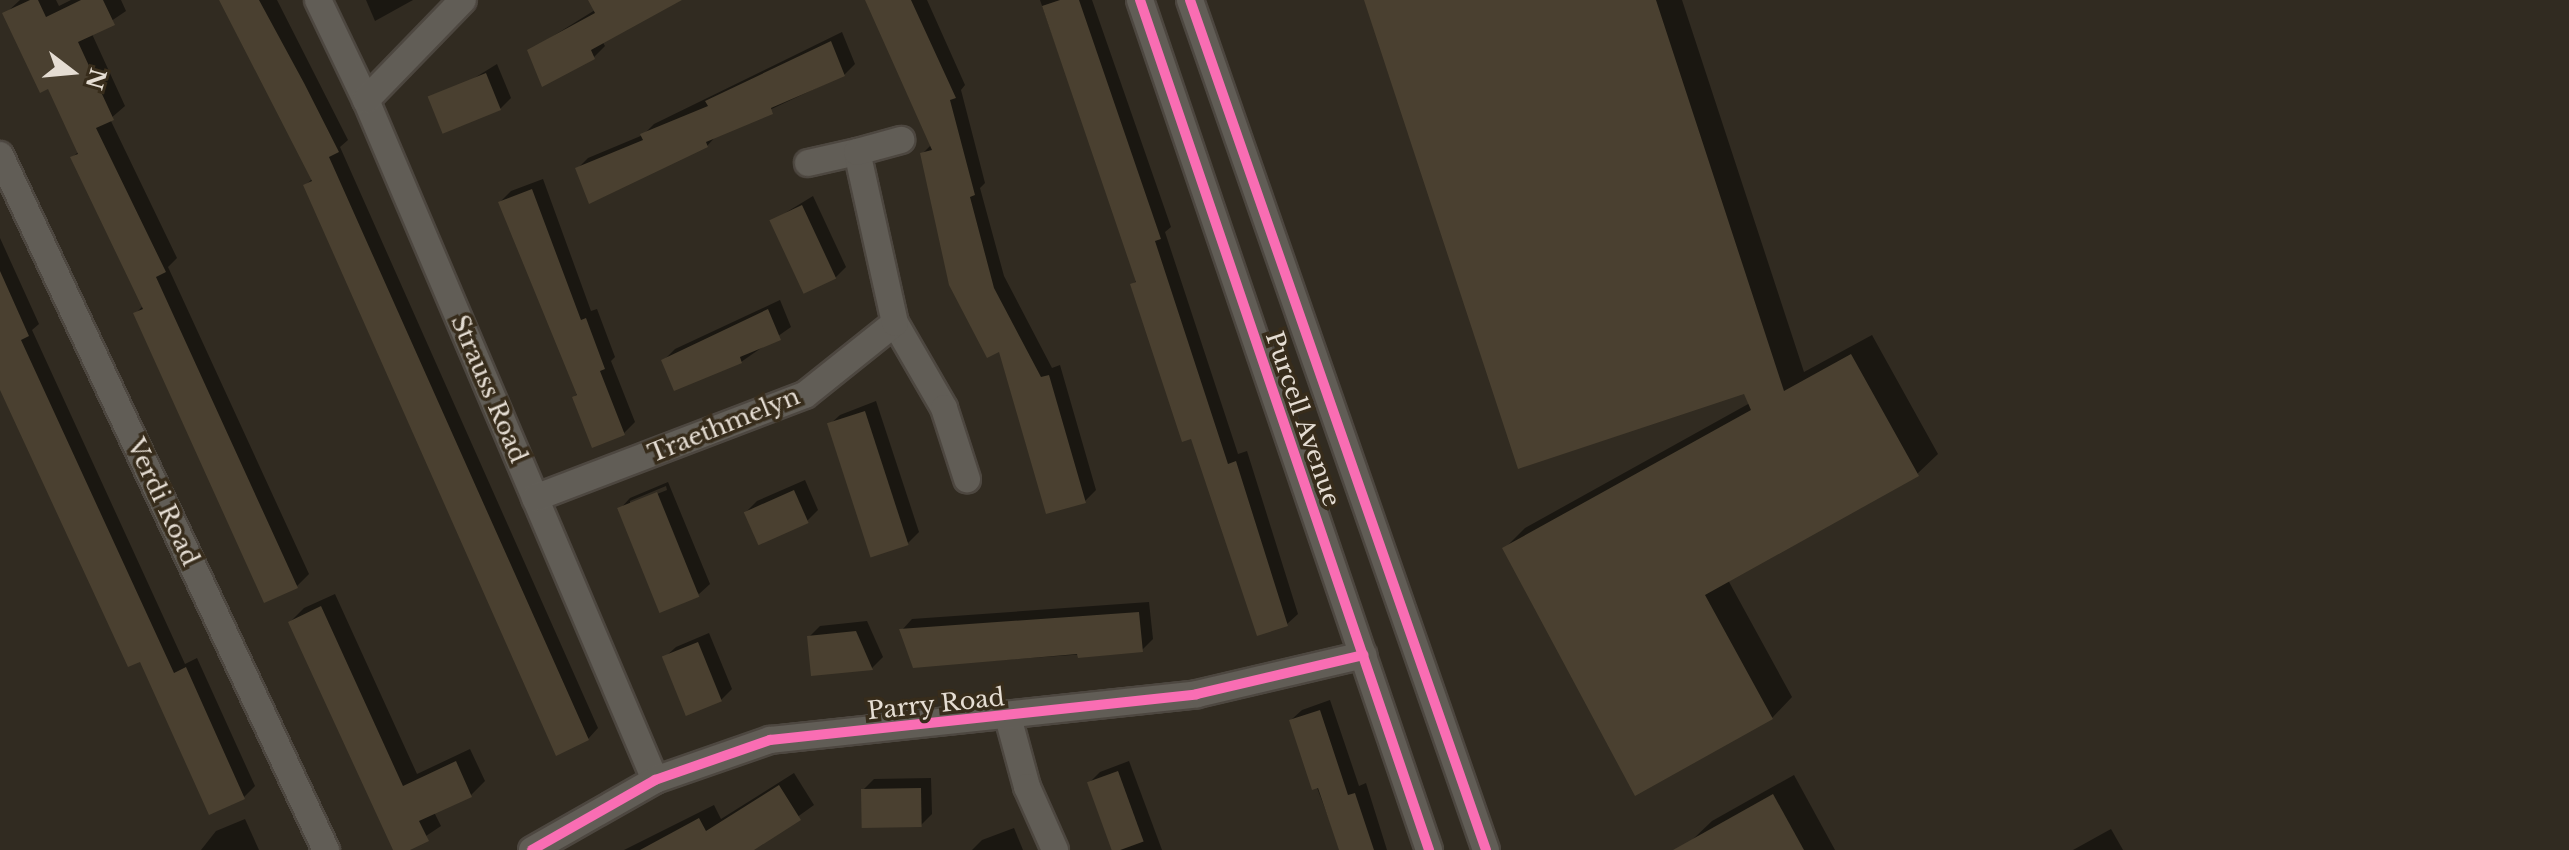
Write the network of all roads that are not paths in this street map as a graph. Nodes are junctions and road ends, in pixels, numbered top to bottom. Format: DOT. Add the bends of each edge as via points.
graph roads {
  1 [pos="318,0"];
  2 [pos="463,0"];
  3 [pos="1140,0"];
  4 [pos="1190,0"];
  5 [pos="366,100"];
  6 [pos="901,140"];
  7 [pos="857,152"];
  8 [pos="0,155"];
  9 [pos="808,163"];
  10 [pos="895,323"];
  11 [pos="967,479"];
  12 [pos="535,498"];
  13 [pos="1363,655"];
  14 [pos="1008,717"];
  15 [pos="655,780"];
  16 [pos="326,850"];
  17 [pos="532,850"];
  18 [pos="1055,850"];
  19 [pos="1429,850"];
  20 [pos="1486,850"];
  1 -- 5 [label="street, Strauss Road"];
  2 -- 5 [label="street"];
  3 -- 13 [label="street, Purcell Avenue"];
  4 -- 20 [label="street"];
  5 -- 12 [label="street, Strauss Road"];
  6 -- 7 [label="street"];
  7 -- 9 [label="street"];
  7 -- 10 [label="street"];
  8 -- 16 [label="street, Verdi Road"];
  10 -- 11 [label="street" via="944,408"];
  10 -- 12 [label="street, Traethmelyn" via="805,395"];
  12 -- 15 [label="street, Strauss Road"];
  13 -- 14 [label="street, Parry Road" via="1197,694"];
  13 -- 19 [label="street, Purcell Avenue"];
  14 -- 15 [label="street, Parry Road" via="770,740"];
  14 -- 18 [label="street" via="1027,787"];
  15 -- 17 [label="street, Parry Road"];
}
